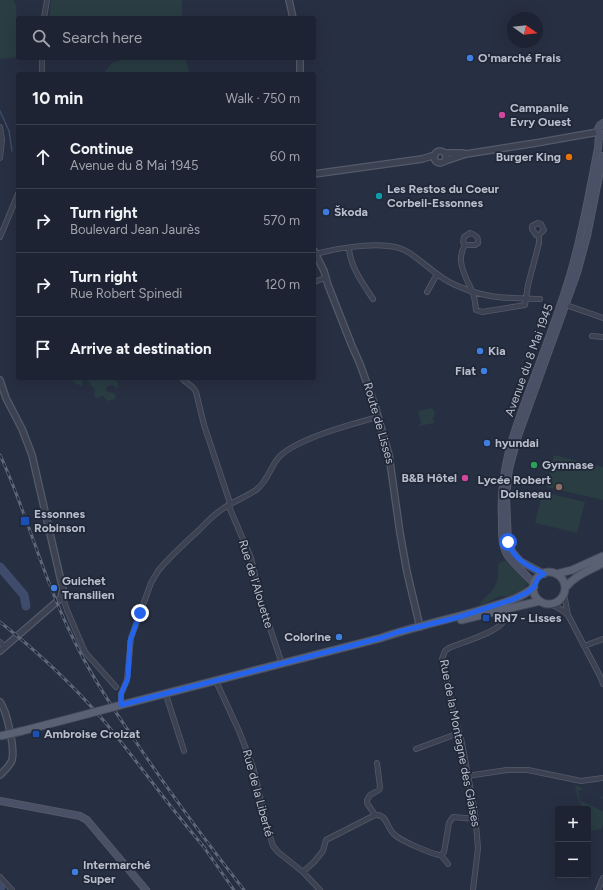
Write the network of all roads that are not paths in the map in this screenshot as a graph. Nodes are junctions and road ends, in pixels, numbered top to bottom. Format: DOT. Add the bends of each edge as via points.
graph roads {
  1 [pos="289,0"];
  2 [pos="47,2"];
  3 [pos="44,16"];
  4 [pos="293,16"];
  5 [pos="42,60"];
  6 [pos="300,60"];
  7 [pos="42,72"];
  8 [pos="300,72"];
  9 [pos="603,122"];
  10 [pos="0,127"];
  11 [pos="600,134"];
  12 [pos="445,153"];
  13 [pos="435,154"];
  14 [pos="466,154"];
  15 [pos="603,156"];
  16 [pos="0,158"];
  17 [pos="422,160"];
  18 [pos="445,160"];
  19 [pos="435,161"];
  20 [pos="316,174"];
  21 [pos="16,199"];
  22 [pos="539,235"];
  23 [pos="0,238"];
  24 [pos="465,245"];
  25 [pos="349,248"];
  26 [pos="316,253"];
  27 [pos="316,256"];
  28 [pos="437,274"];
  29 [pos="325,278"];
  30 [pos="316,281"];
  31 [pos="427,292"];
  32 [pos="473,292"];
  33 [pos="374,299"];
  34 [pos="526,299"];
  35 [pos="540,299"];
  36 [pos="564,304"];
  37 [pos="603,318"];
  38 [pos="592,336"];
  39 [pos="603,337"];
  40 [pos="0,380"];
  41 [pos="184,380"];
  42 [pos="378,417"];
  43 [pos="229,504"];
  44 [pos="603,556"];
  45 [pos="603,563"];
  46 [pos="544,574"];
  47 [pos="556,574"];
  48 [pos="534,585"];
  49 [pos="565,591"];
  50 [pos="62,595"];
  51 [pos="540,601"];
  52 [pos="551,604"];
  53 [pos="501,610"];
  54 [pos="568,615"];
  55 [pos="420,627"];
  56 [pos="381,638"];
  57 [pos="603,639"];
  58 [pos="0,642"];
  59 [pos="584,646"];
  60 [pos="5,647"];
  61 [pos="0,652"];
  62 [pos="282,664"];
  63 [pos="216,681"];
  64 [pos="603,684"];
  65 [pos="116,687"];
  66 [pos="166,694"];
  67 [pos="0,702"];
  68 [pos="121,705"];
  69 [pos="459,733"];
  70 [pos="0,736"];
  71 [pos="416,749"];
  72 [pos="184,751"];
  73 [pos="377,762"];
  74 [pos="0,775"];
  75 [pos="467,776"];
  76 [pos="603,778"];
  77 [pos="1,801"];
  78 [pos="375,815"];
  79 [pos="476,819"];
  80 [pos="441,855"];
  81 [pos="448,864"];
  82 [pos="302,872"];
  83 [pos="0,877"];
  84 [pos="603,878"];
  85 [pos="12,890"];
  86 [pos="146,890"];
  87 [pos="320,890"];
  88 [pos="473,890"];
  89 [pos="598,890"];
  1 -- 4 [label="street"];
  2 -- 3 [label="street"];
  5 -- 7 [label="street"];
  6 -- 8 [label="street"];
  9 -- 11 [label="main road, Avenue du 8 Mai 1945" via="598,127"];
  10 -- 16 [label="street"];
  11 -- 14 [label="street"];
  11 -- 36 [label="main road, Avenue du 8 Mai 1945" via="581,234"];
  12 -- 13 [label="street" via="438,151"];
  12 -- 14 [label="street"];
  12 -- 18 [label="street"];
  13 -- 17 [label="street"];
  13 -- 19 [label="street"];
  14 -- 18 [label="street"];
  15 -- 36 [label="main road, Avenue du 8 Mai 1945" via="582,255"];
  17 -- 19 [label="street"];
  17 -- 20 [label="street"];
  18 -- 19 [label="street" via="440,163"];
  21 -- 23 [label="street"];
  22 -- 34 [label="street"];
  24 -- 32 [label="street" via="461,262"];
  25 -- 26 [label="street"];
  25 -- 28 [label="street" via="380,245 398,247"];
  25 -- 33 [label="street" via="349,256"];
  27 -- 29 [label="street, Route de Lisses"];
  28 -- 31 [label="street"];
  28 -- 32 [label="street"];
  29 -- 30 [label="street"];
  29 -- 42 [label="street, Route de Lisses" via="360,364"];
  32 -- 34 [label="street" via="496,298"];
  32 -- 34 [label="street" via="476,310 480,312 523,306"];
  34 -- 35 [label="street"];
  36 -- 37 [label="street"];
  36 -- 46 [label="main road, Avenue du 8 Mai 1945" via="518,436 507,484 507,532 510,548 520,561"];
  36 -- 48 [label="main road, Avenue du 8 Mai 1945" via="513,435 502,484 501,514 505,549 512,561"];
  38 -- 39 [label="street"];
  40 -- 50 [label="street" via="32,455 62,582"];
  41 -- 43 [label="street, Rue de l'Alouette" via="194,387 196,392"];
  42 -- 43 [label="street" via="340,427 285,452 277,459 261,486"];
  42 -- 55 [label="street, Route de Lisses" via="389,455 407,572"];
  43 -- 62 [label="street, Rue de l'Alouette" via="251,558 263,608"];
  43 -- 68 [label="street" via="175,552 153,579 131,638 127,680 121,692"];
  44 -- 47 [label="main road"];
  45 -- 49 [label="main road" via="573,579"];
  46 -- 47 [label="main road"];
  46 -- 48 [label="main road"];
  47 -- 49 [label="main road" via="562,578"];
  48 -- 51 [label="main road" via="535,594"];
  48 -- 55 [label="main road" via="523,595 512,600"];
  49 -- 52 [label="main road" via="558,601"];
  49 -- 54 [label="street"];
  50 -- 60 [label="street"];
  50 -- 65 [label="street" via="85,652"];
  51 -- 52 [label="main road"];
  51 -- 53 [label="main road"];
  52 -- 54 [label="street"];
  53 -- 56 [label="main road" via="397,637"];
  53 -- 69 [label="street, Rue de la Montagne des Glaises" via="504,620 498,627 449,648 443,654"];
  54 -- 59 [label="street"];
  55 -- 56 [label="main road"];
  56 -- 62 [label="main road"];
  57 -- 59 [label="street"];
  58 -- 60 [label="street"];
  59 -- 64 [label="street"];
  60 -- 61 [label="street"];
  62 -- 63 [label="main road"];
  63 -- 66 [label="main road"];
  63 -- 82 [label="street, Rue de la Liberté" via="251,760 273,846"];
  66 -- 68 [label="main road"];
  66 -- 72 [label="street"];
  67 -- 74 [label="street" via="7,718 12,755 11,763"];
  68 -- 70 [label="main road, bridge"];
  69 -- 71 [label="street"];
  69 -- 75 [label="street, Rue de la Montagne des Glaises"];
  73 -- 78 [label="street" via="380,787 367,800"];
  75 -- 76 [label="street" via="507,770 528,770 585,782"];
  75 -- 79 [label="street, Rue de la Montagne des Glaises"];
  77 -- 86 [label="main road" via="80,816 87,820"];
  78 -- 80 [label="street" via="382,815 398,838"];
  78 -- 82 [label="street" via="326,840 323,851"];
  79 -- 80 [label="street" via="453,817 448,823 445,848"];
  79 -- 88 [label="street, Rue de la Montagne des Glaises" via="478,855"];
  80 -- 81 [label="street"];
  82 -- 87 [label="street, Rue de la Liberté"];
  83 -- 85 [label="street"];
  84 -- 89 [label="street"];
}
